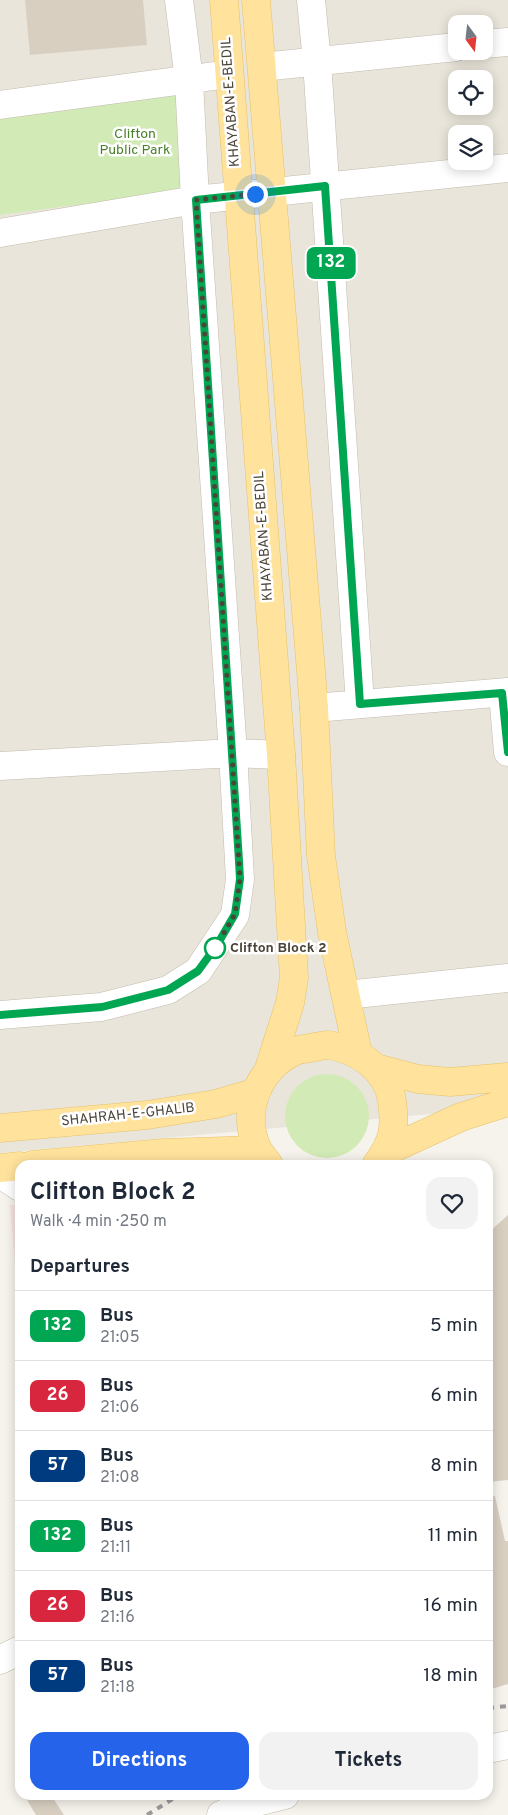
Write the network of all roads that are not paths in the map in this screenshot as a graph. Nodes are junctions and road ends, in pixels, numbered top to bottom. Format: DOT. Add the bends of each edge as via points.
graph roads {
  1 [pos="179,0"];
  2 [pos="224,0"];
  3 [pos="256,0"];
  4 [pos="311,0"];
  5 [pos="508,42"];
  6 [pos="493,43"];
  7 [pos="448,48"];
  8 [pos="317,62"];
  9 [pos="262,67"];
  10 [pos="229,74"];
  11 [pos="189,80"];
  12 [pos="0,105"];
  13 [pos="508,168"];
  14 [pos="325,186"];
  15 [pos="272,192"];
  16 [pos="238,195"];
  17 [pos="196,200"];
  18 [pos="0,233"];
  19 [pos="505,692"];
  20 [pos="360,704"];
  21 [pos="314,708"];
  22 [pos="508,752"];
  23 [pos="232,753"];
  24 [pos="281,755"];
  25 [pos="0,766"];
  26 [pos="508,978"];
  27 [pos="346,994"];
  28 [pos="0,1015"];
  29 [pos="367,1061"];
  30 [pos="269,1069"];
  31 [pos="508,1077"];
  32 [pos="254,1093"];
  33 [pos="508,1102"];
  34 [pos="0,1128"];
  35 [pos="264,1157"];
  36 [pos="382,1158"];
  37 [pos="191,1159"];
  38 [pos="87,1160"];
  39 [pos="15,1166"];
  40 [pos="0,1168"];
  41 [pos="0,1174"];
  42 [pos="15,1184"];
  43 [pos="15,1652"];
  44 [pos="0,1660"];
  45 [pos="508,1745"];
  46 [pos="493,1748"];
  47 [pos="265,1800"];
  48 [pos="221,1815"];
  1 -- 11 [label="street"];
  2 -- 10 [label="main road, KHAYABAN-E-BEDIL"];
  3 -- 9 [label="main road"];
  4 -- 8 [label="street"];
  5 -- 6 [label="street"];
  7 -- 8 [label="street"];
  8 -- 9 [label="street"];
  8 -- 14 [label="street"];
  9 -- 15 [label="main road"];
  10 -- 11 [label="street"];
  10 -- 16 [label="main road, KHAYABAN-E-BEDIL"];
  11 -- 12 [label="street"];
  11 -- 17 [label="street"];
  13 -- 14 [label="street"];
  14 -- 15 [label="street"];
  14 -- 20 [label="street"];
  15 -- 16 [label="street"];
  15 -- 21 [label="main road"];
  16 -- 17 [label="street"];
  16 -- 24 [label="main road, KHAYABAN-E-BEDIL"];
  17 -- 18 [label="street"];
  17 -- 23 [label="street"];
  19 -- 20 [label="street"];
  19 -- 22 [label="street"];
  20 -- 21 [label="street"];
  21 -- 27 [label="main road" via="321,856 332,932"];
  23 -- 24 [label="street"];
  23 -- 25 [label="street"];
  23 -- 28 [label="street" via="240,879 235,914 198,971 168,990 102,1007"];
  24 -- 30 [label="main road, KHAYABAN-E-BEDIL" via="294,978 290,1003"];
  26 -- 27 [label="street"];
  27 -- 29 [label="main road"];
  29 -- 30 [label="main road" via="327,1045 296,1050"];
  29 -- 31 [label="main road" via="418,1079 450,1082"];
  29 -- 36 [label="main road" via="391,1094 395,1123"];
  30 -- 32 [label="main road"];
  32 -- 34 [label="main road, SHAHRAH-E-GHALIB" via="216,1104 156,1114"];
  32 -- 35 [label="main road" via="251,1122"];
  33 -- 36 [label="main road" via="461,1117"];
  35 -- 37 [label="main road"];
  37 -- 38 [label="main road" via="163,1153"];
  39 -- 40 [label="main road"];
  41 -- 42 [label="street"];
  43 -- 44 [label="street"];
  45 -- 46 [label="street"];
  47 -- 48 [label="street"];
}
